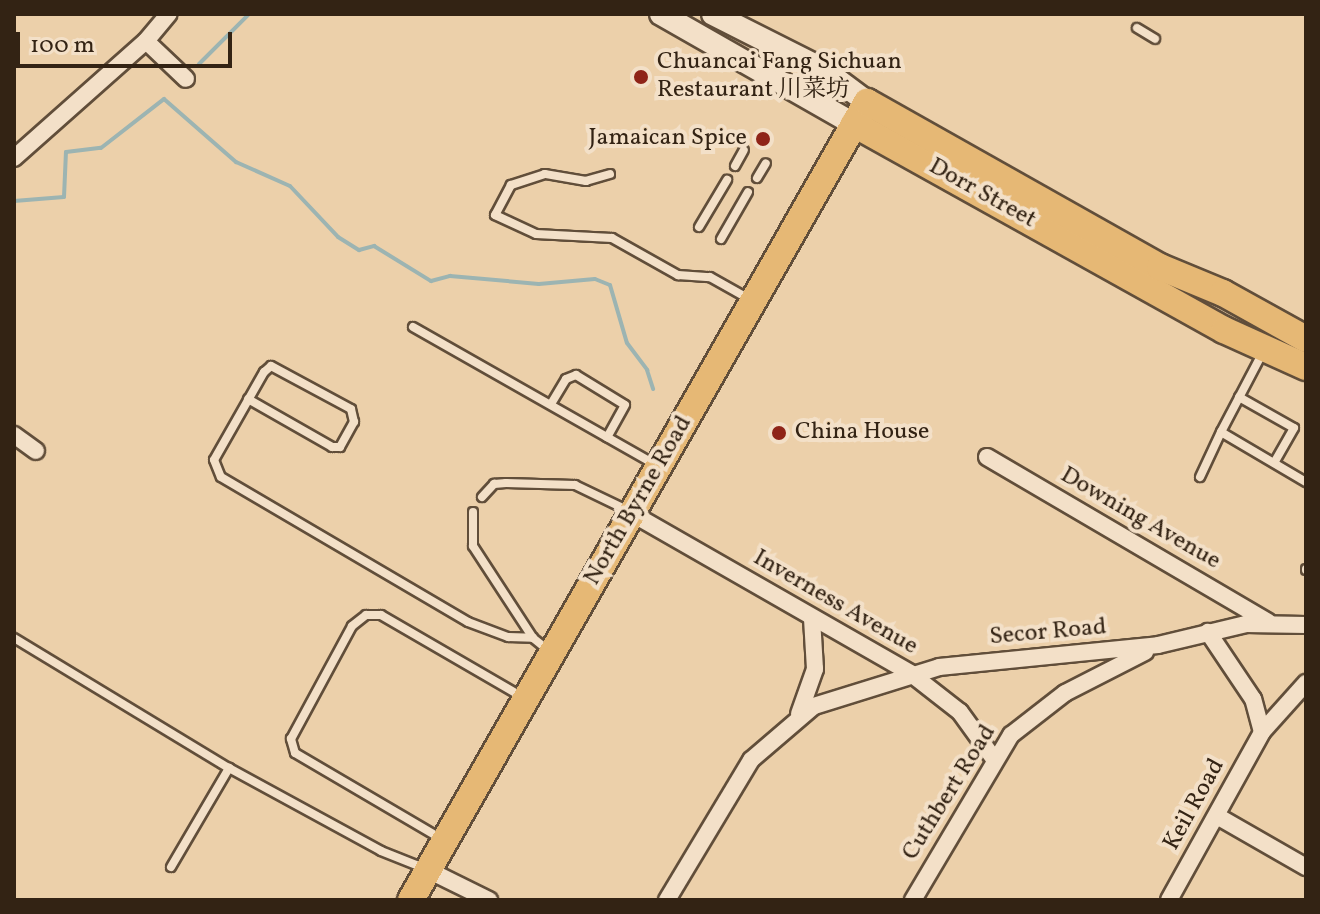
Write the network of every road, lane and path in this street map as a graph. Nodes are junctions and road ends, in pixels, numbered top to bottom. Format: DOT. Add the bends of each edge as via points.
graph roads {
  1 [pos="169,14"];
  2 [pos="661,14"];
  3 [pos="713,14"];
  4 [pos="1137,28"];
  5 [pos="1155,39"];
  6 [pos="146,41"];
  7 [pos="186,79"];
  8 [pos="860,113"];
  9 [pos="744,150"];
  10 [pos="14,158"];
  11 [pos="766,163"];
  12 [pos="735,166"];
  13 [pos="610,174"];
  14 [pos="757,178"];
  15 [pos="727,180"];
  16 [pos="748,192"];
  17 [pos="699,227"];
  18 [pos="721,239"];
  19 [pos="753,301"];
  20 [pos="413,327"];
  21 [pos="1306,339"];
  22 [pos="1265,348"];
  23 [pos="1306,367"];
  24 [pos="1239,397"];
  25 [pos="248,399"];
  26 [pos="551,404"];
  27 [pos="1221,432"];
  28 [pos="14,435"];
  29 [pos="607,437"];
  30 [pos="36,451"];
  31 [pos="987,457"];
  32 [pos="1274,463"];
  33 [pos="658,466"];
  34 [pos="1200,477"];
  35 [pos="1306,482"];
  36 [pos="482,497"];
  37 [pos="473,512"];
  38 [pos="631,513"];
  39 [pos="812,619"];
  40 [pos="1270,623"];
  41 [pos="1306,625"];
  42 [pos="1208,632"];
  43 [pos="14,638"];
  44 [pos="542,645"];
  45 [pos="1158,645"];
  46 [pos="910,673"];
  47 [pos="1306,683"];
  48 [pos="526,698"];
  49 [pos="799,714"];
  50 [pos="1262,732"];
  51 [pos="994,759"];
  52 [pos="229,768"];
  53 [pos="1217,816"];
  54 [pos="445,841"];
  55 [pos="171,867"];
  56 [pos="1306,867"];
  57 [pos="428,870"];
  58 [pos="411,900"];
  59 [pos="489,900"];
  60 [pos="667,900"];
  61 [pos="913,900"];
  62 [pos="1169,900"];
  1 -- 6 [label="street"];
  2 -- 8 [label="main road, Dorr Street"];
  3 -- 8 [label="main road, Dorr Street" via="824,70"];
  4 -- 5 [label="lane"];
  6 -- 7 [label="street"];
  6 -- 10 [label="street"];
  8 -- 19 [label="main road, North Byrne Road"];
  8 -- 21 [label="main road, Dorr Street"];
  8 -- 22 [label="main road, Dorr Street" via="1224,330"];
  9 -- 12 [label="lane"];
  11 -- 14 [label="lane"];
  13 -- 19 [label="lane" via="586,181 545,174 511,185 495,215 536,234 612,238 678,275 710,277"];
  15 -- 17 [label="lane"];
  16 -- 18 [label="lane"];
  19 -- 33 [label="main road, North Byrne Road"];
  20 -- 26 [label="lane"];
  22 -- 23 [label="main road, Dorr Street"];
  22 -- 24 [label="lane"];
  24 -- 27 [label="lane"];
  24 -- 32 [label="lane" via="1294,428"];
  25 -- 25 [label="lane" via="271,366 351,409 354,422 340,447 332,447"];
  25 -- 44 [label="lane" via="214,460 221,477 468,622"];
  26 -- 29 [label="lane"];
  26 -- 29 [label="lane" via="566,379 576,375 625,405"];
  27 -- 32 [label="lane"];
  27 -- 34 [label="lane"];
  28 -- 30 [label="street"];
  29 -- 33 [label="lane"];
  31 -- 40 [label="street, Downing Avenue"];
  32 -- 35 [label="lane"];
  33 -- 38 [label="main road, North Byrne Road"];
  36 -- 38 [label="lane" via="494,484 575,485"];
  37 -- 44 [label="lane" via="473,546"];
  38 -- 39 [label="street, Inverness Avenue"];
  38 -- 44 [label="main road, North Byrne Road"];
  39 -- 46 [label="street, Inverness Avenue"];
  39 -- 49 [label="street, Secor Road" via="815,669"];
  40 -- 41 [label="street, Secor Road"];
  40 -- 42 [label="street, Secor Road"];
  42 -- 45 [label="street, Secor Road"];
  42 -- 50 [label="street" via="1253,699"];
  43 -- 52 [label="lane"];
  44 -- 48 [label="main road, North Byrne Road"];
  45 -- 46 [label="street, Secor Road"];
  45 -- 51 [label="street, Cuthbert Road" via="1047,704 1011,735"];
  46 -- 49 [label="street, Secor Road"];
  46 -- 51 [label="street, Inverness Avenue" via="960,712"];
  47 -- 50 [label="street, Keil Road"];
  48 -- 54 [label="main road, North Byrne Road"];
  48 -- 54 [label="lane" via="381,615 366,615 352,626 291,739 295,753"];
  49 -- 60 [label="street, Secor Road" via="751,760"];
  50 -- 53 [label="street, Keil Road"];
  51 -- 61 [label="street, Cuthbert Road"];
  52 -- 55 [label="lane"];
  52 -- 57 [label="lane" via="381,851"];
  53 -- 56 [label="street"];
  53 -- 62 [label="street, Keil Road"];
  54 -- 57 [label="main road, North Byrne Road"];
  57 -- 58 [label="main road, North Byrne Road"];
  57 -- 59 [label="street"];
}
